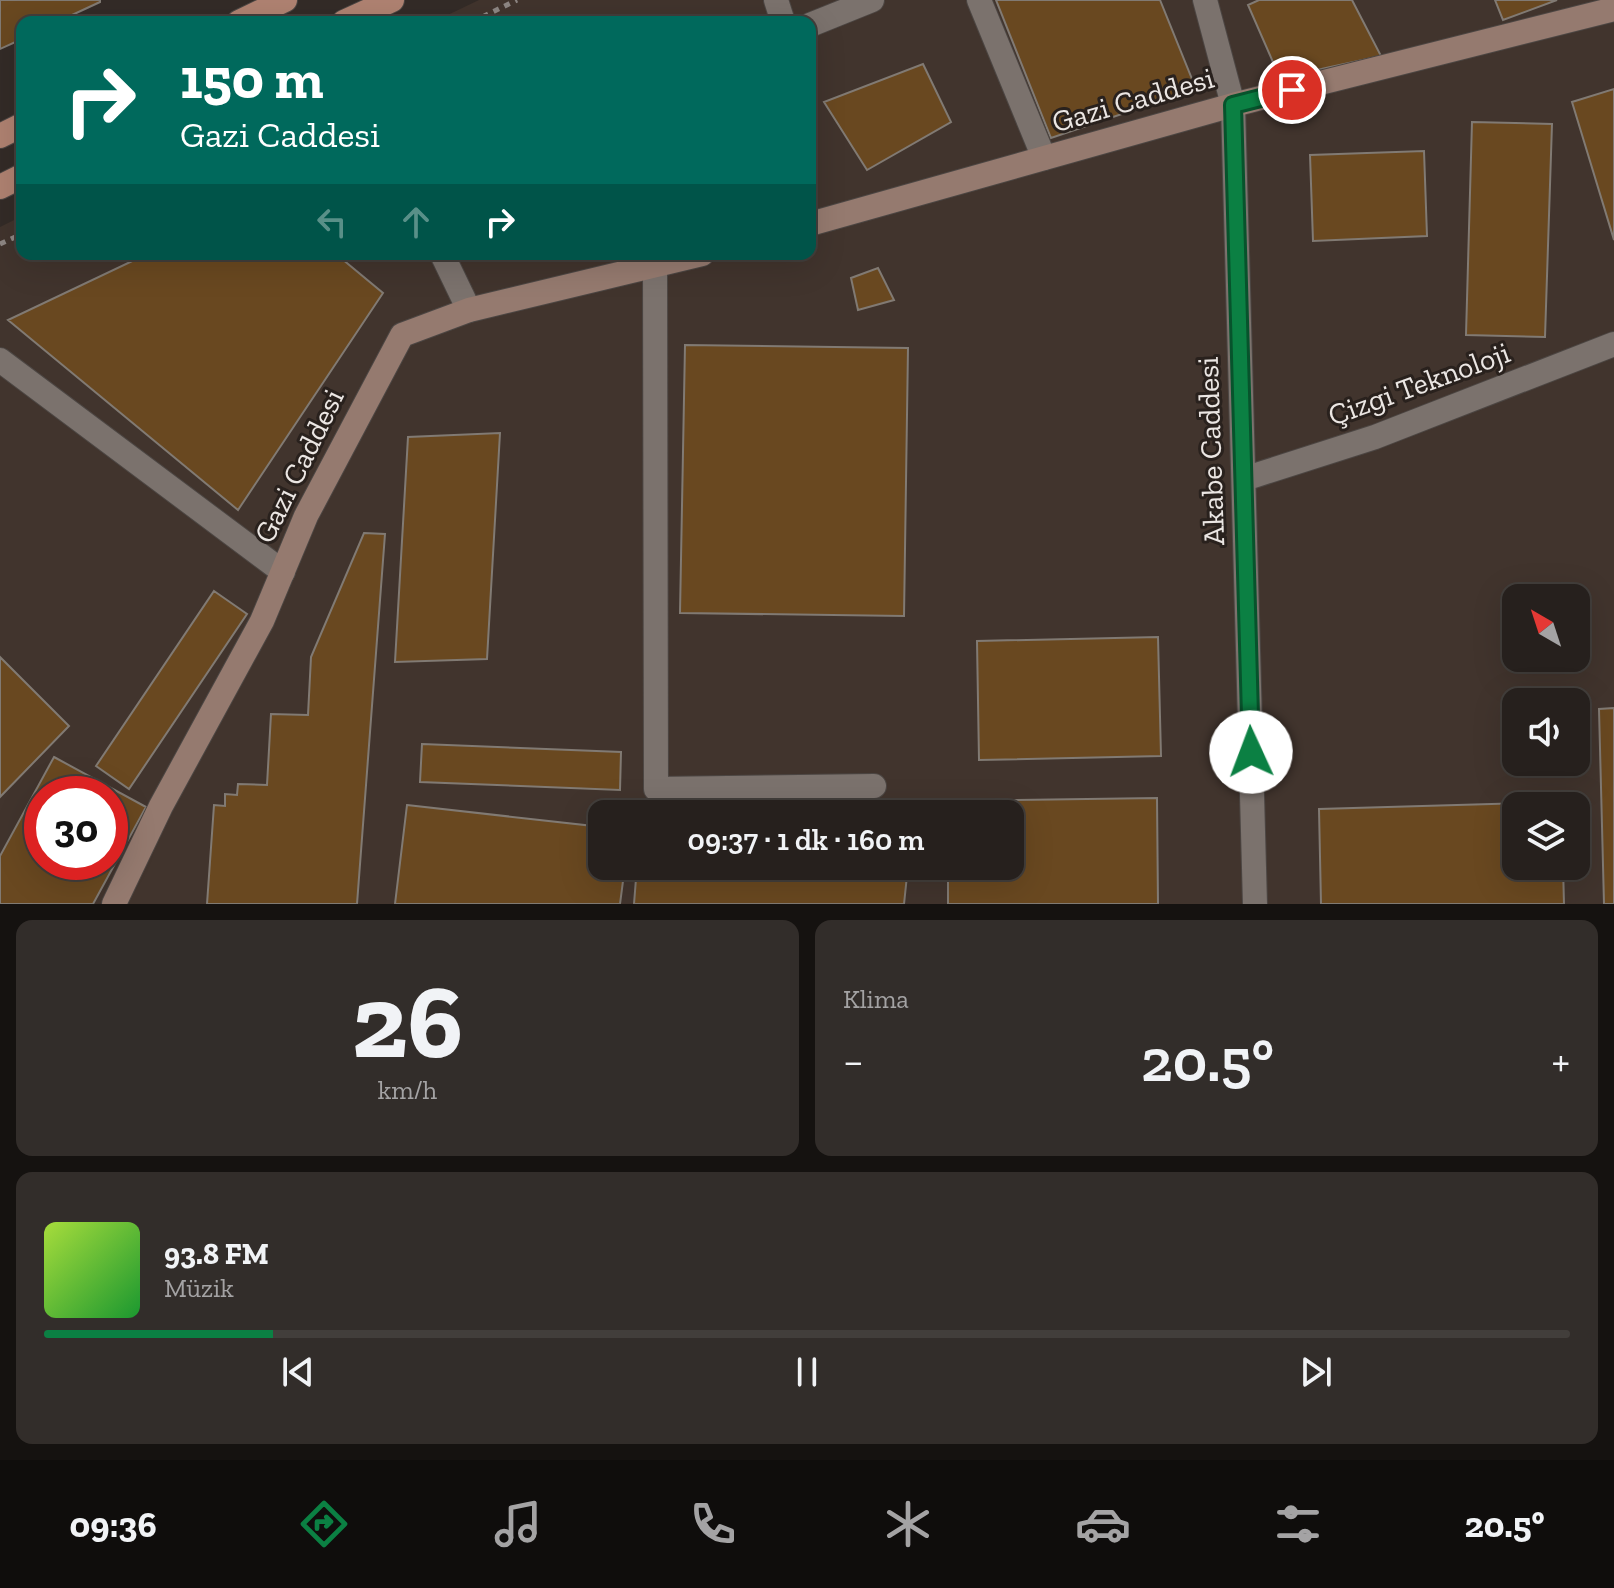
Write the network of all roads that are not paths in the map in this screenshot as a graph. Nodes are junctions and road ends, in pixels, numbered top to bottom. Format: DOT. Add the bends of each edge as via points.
graph roads {
  1 [pos="285,0"];
  2 [pos="392,0"];
  3 [pos="872,0"];
  4 [pos="979,0"];
  5 [pos="1205,0"];
  6 [pos="1614,9"];
  7 [pos="252,16"];
  8 [pos="357,16"];
  9 [pos="816,23"];
  10 [pos="1233,105"];
  11 [pos="1044,158"];
  12 [pos="816,222"];
  13 [pos="445,260"];
  14 [pos="678,260"];
  15 [pos="655,266"];
  16 [pos="469,310"];
  17 [pos="1614,344"];
  18 [pos="0,360"];
  19 [pos="1244,479"];
  20 [pos="283,572"];
  21 [pos="874,786"];
  22 [pos="114,904"];
  23 [pos="1255,904"];
  1 -- 7 [label="main road"];
  2 -- 8 [label="main road"];
  3 -- 9 [label="street"];
  4 -- 11 [label="street"];
  5 -- 10 [label="street, Akabe Caddesi"];
  6 -- 10 [label="street, Gazi Caddesi"];
  10 -- 11 [label="street, Gazi Caddesi"];
  10 -- 19 [label="street, Akabe Caddesi"];
  11 -- 12 [label="street, Gazi Caddesi"];
  13 -- 16 [label="street"];
  14 -- 15 [label="street, Gazi Caddesi"];
  15 -- 16 [label="street, Gazi Caddesi"];
  15 -- 21 [label="street" via="656,789"];
  16 -- 20 [label="street, Gazi Caddesi" via="402,335 306,516"];
  17 -- 19 [label="street, Çizgi Teknoloji" via="1375,437"];
  18 -- 20 [label="street"];
  19 -- 23 [label="street, Akabe Caddesi"];
  20 -- 22 [label="street, Gazi Caddesi"];
}
